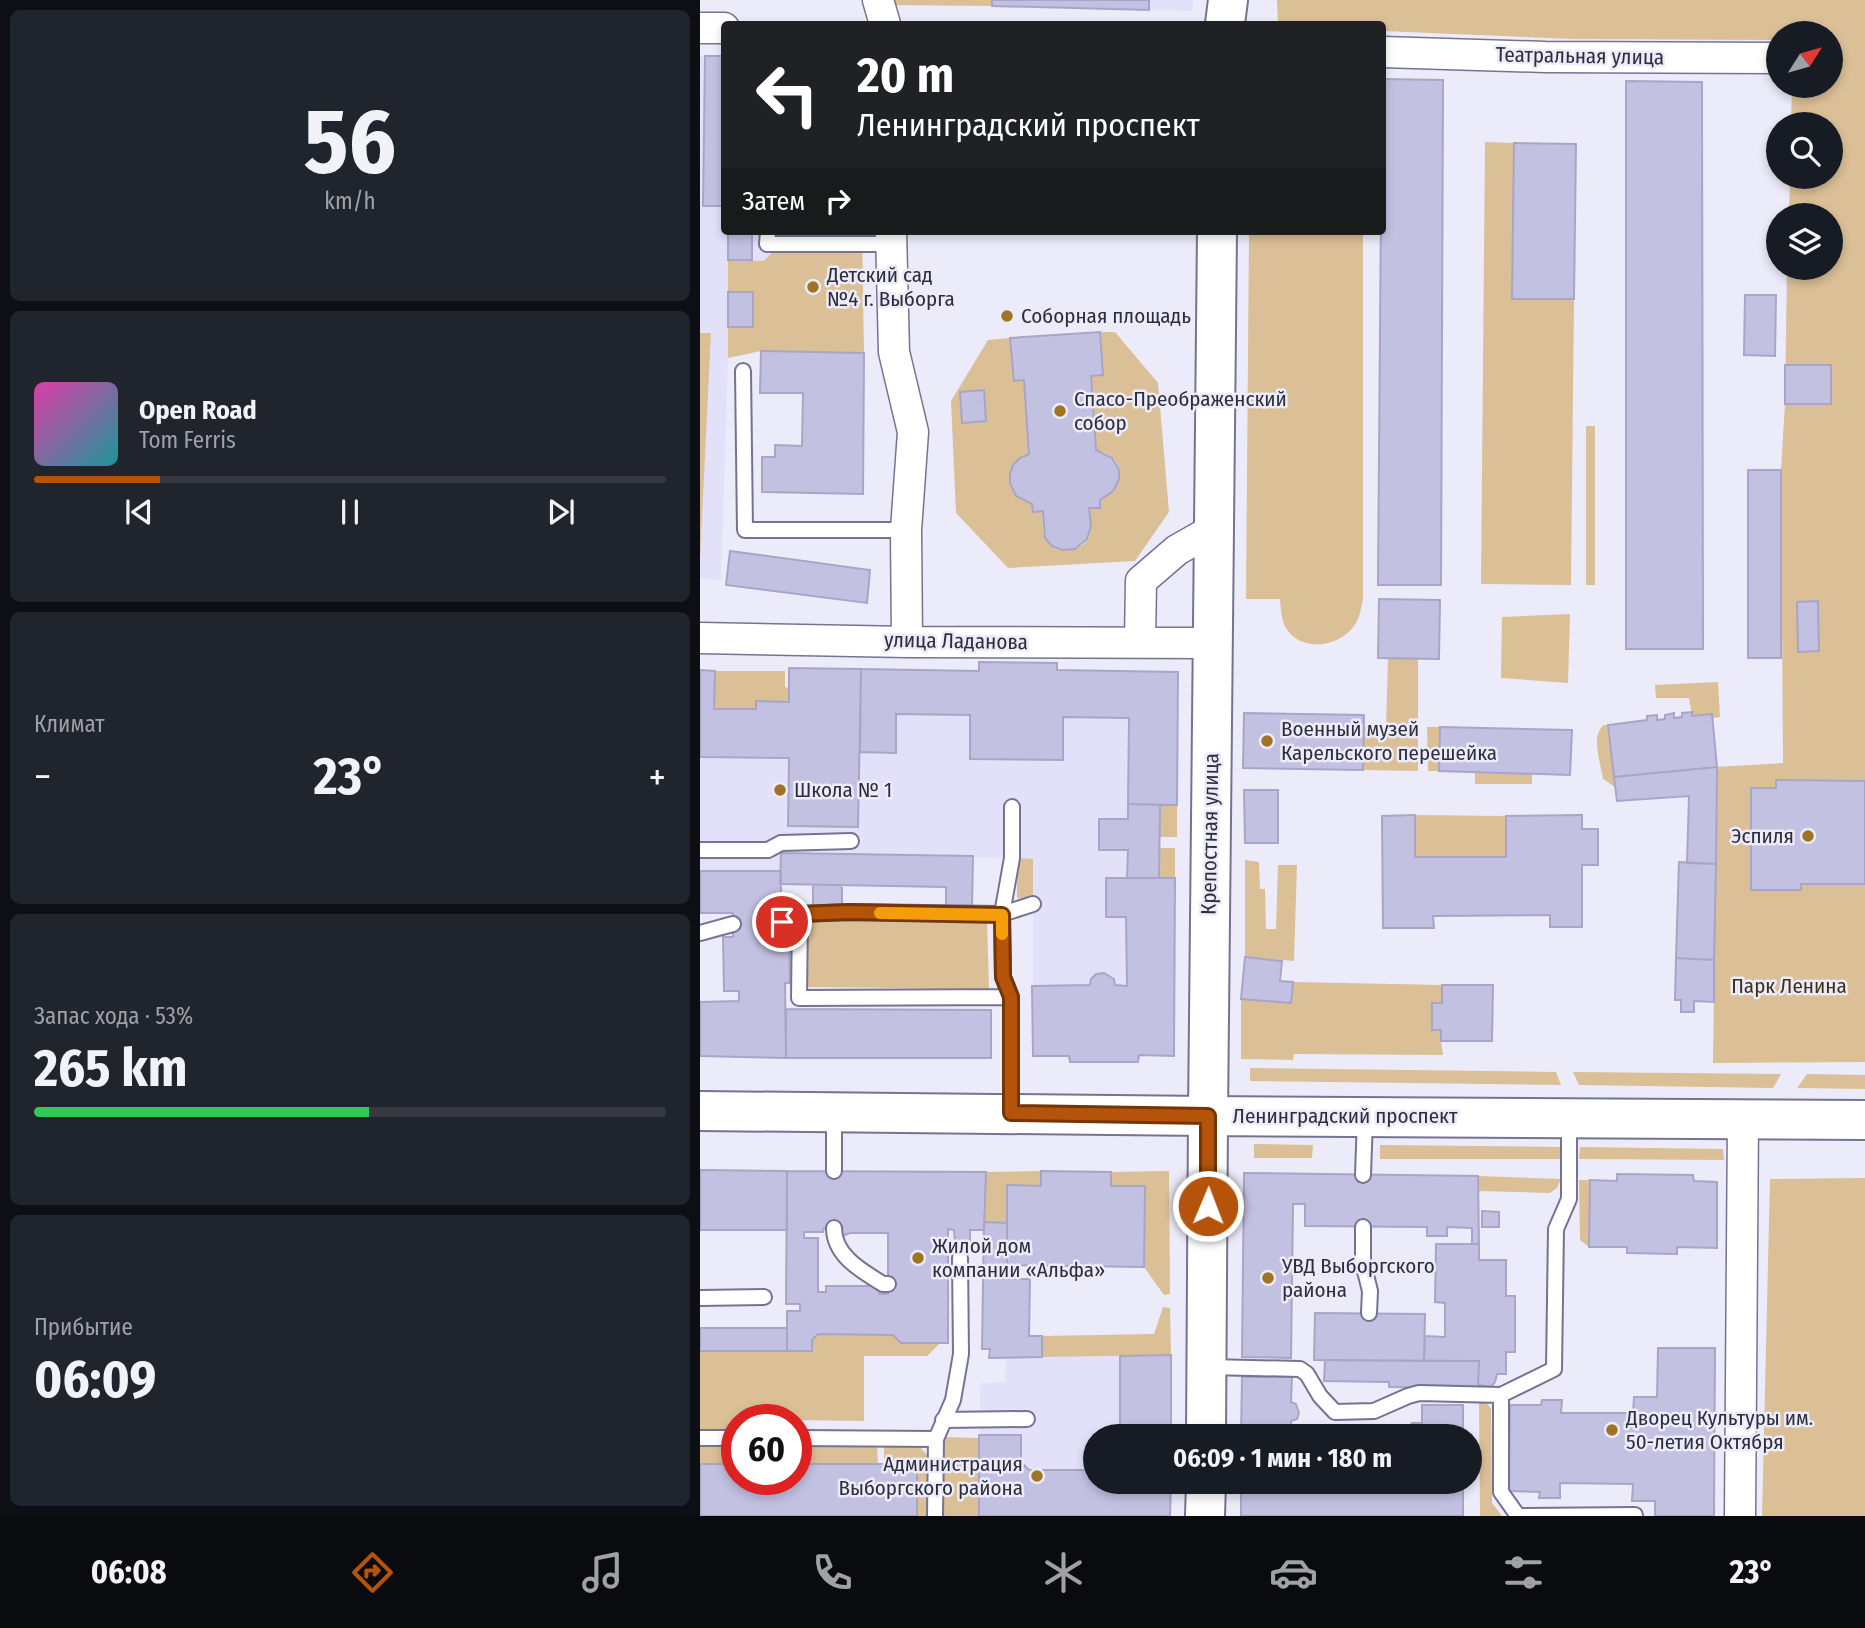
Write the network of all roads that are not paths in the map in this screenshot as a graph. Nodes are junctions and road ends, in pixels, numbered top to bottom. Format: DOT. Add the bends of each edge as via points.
graph roads {
  1 [pos="878,0"];
  2 [pos="1228,0"];
  3 [pos="884,21"];
  4 [pos="1225,21"];
  5 [pos="700,28"];
  6 [pos="721,28"];
  7 [pos="1386,52"];
  8 [pos="1766,58"];
  9 [pos="768,235"];
  10 [pos="1217,235"];
  11 [pos="891,238"];
  12 [pos="743,371"];
  13 [pos="1214,529"];
  14 [pos="906,530"];
  15 [pos="700,638"];
  16 [pos="907,642"];
  17 [pos="1140,642"];
  18 [pos="1212,643"];
  19 [pos="1012,807"];
  20 [pos="851,841"];
  21 [pos="700,850"];
  22 [pos="1033,904"];
  23 [pos="800,914"];
  24 [pos="1002,915"];
  25 [pos="782,922"];
  26 [pos="733,924"];
  27 [pos="700,933"];
  28 [pos="1011,997"];
  29 [pos="700,1111"];
  30 [pos="834,1111"];
  31 [pos="1011,1113"];
  32 [pos="1208,1116"];
  33 [pos="1365,1116"];
  34 [pos="1569,1118"];
  35 [pos="1743,1118"];
  36 [pos="1865,1120"];
  37 [pos="834,1171"];
  38 [pos="1363,1175"];
  39 [pos="1363,1227"];
  40 [pos="834,1228"];
  41 [pos="960,1258"];
  42 [pos="888,1284"];
  43 [pos="764,1297"];
  44 [pos="700,1298"];
  45 [pos="1370,1313"];
  46 [pos="1205,1367"];
  47 [pos="1501,1395"];
  48 [pos="1027,1419"];
  49 [pos="943,1420"];
  50 [pos="1206,1424"];
  51 [pos="700,1438"];
  52 [pos="721,1438"];
  53 [pos="812,1438"];
  54 [pos="936,1438"];
  55 [pos="1206,1494"];
  56 [pos="936,1516"];
  57 [pos="1205,1516"];
  58 [pos="1518,1516"];
  59 [pos="1635,1516"];
  60 [pos="1740,1516"];
  1 -- 3 [label="street"];
  2 -- 4 [label="street"];
  5 -- 6 [label="street"];
  7 -- 8 [label="street, Театральная улица"];
  9 -- 11 [label="lane" via="767,244"];
  10 -- 13 [label="street, Крепостная улица"];
  11 -- 14 [label="street" via="894,352 913,432"];
  12 -- 14 [label="lane" via="745,530"];
  13 -- 17 [label="street" via="1177,550 1141,581"];
  13 -- 18 [label="street, Крепостная улица"];
  14 -- 16 [label="street"];
  15 -- 16 [label="street, улица Ладанова"];
  16 -- 17 [label="street, улица Ладанова"];
  17 -- 18 [label="street, улица Ладанова"];
  18 -- 32 [label="street, Крепостная улица"];
  19 -- 24 [label="lane" via="1012,858"];
  20 -- 21 [label="lane" via="781,843 768,850"];
  22 -- 24 [label="lane"];
  23 -- 24 [label="lane"];
  23 -- 25 [label="lane"];
  23 -- 28 [label="lane" via="799,998"];
  24 -- 28 [label="lane" via="1003,977"];
  26 -- 27 [label="lane"];
  28 -- 31 [label="lane"];
  29 -- 30 [label="street, Ленинградский проспект"];
  30 -- 31 [label="street, Ленинградский проспект"];
  30 -- 37 [label="lane"];
  31 -- 32 [label="street, Ленинградский проспект"];
  32 -- 33 [label="street, Ленинградский проспект"];
  32 -- 46 [label="street, Крепостная улица"];
  33 -- 34 [label="street, Ленинградский проспект"];
  33 -- 38 [label="lane"];
  34 -- 35 [label="street, Ленинградский проспект"];
  34 -- 47 [label="lane" via="1569,1199 1556,1229 1554,1369"];
  35 -- 36 [label="street, Ленинградский проспект"];
  35 -- 60 [label="street"];
  39 -- 45 [label="lane"];
  40 -- 42 [label="lane" via="842,1253 856,1267"];
  41 -- 49 [label="lane" via="955,1284 961,1354 953,1400"];
  43 -- 44 [label="lane"];
  46 -- 47 [label="lane" via="1300,1369 1335,1412 1374,1411 1419,1393"];
  46 -- 50 [label="street, Крепостная улица"];
  47 -- 58 [label="lane" via="1501,1492"];
  48 -- 49 [label="lane"];
  49 -- 54 [label="lane"];
  51 -- 52 [label="lane"];
  53 -- 54 [label="lane"];
  54 -- 56 [label="lane"];
  55 -- 57 [label="street"];
  58 -- 59 [label="lane"];
}
